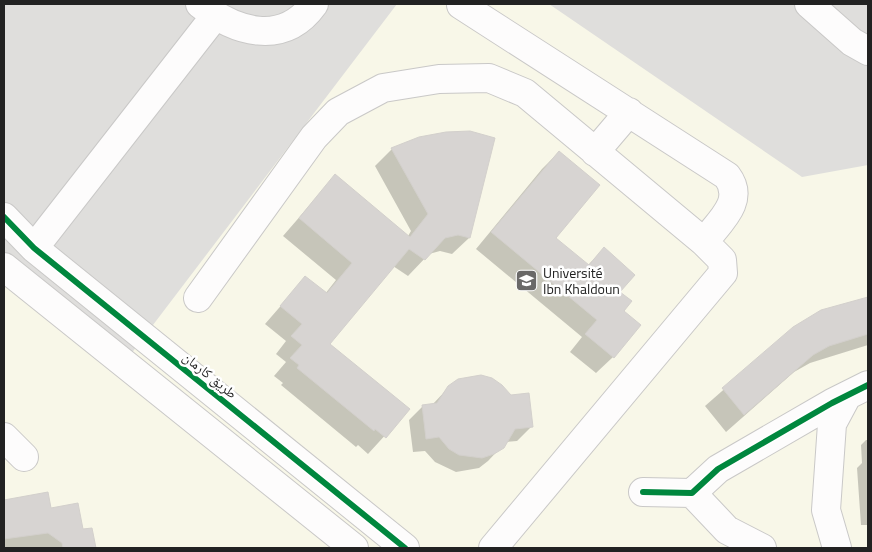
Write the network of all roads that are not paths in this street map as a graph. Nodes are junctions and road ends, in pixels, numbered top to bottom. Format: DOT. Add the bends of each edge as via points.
graph roads {
  1 [pos="314,4"];
  2 [pos="809,4"];
  3 [pos="461,5"];
  4 [pos="208,10"];
  5 [pos="868,51"];
  6 [pos="629,112"];
  7 [pos="595,152"];
  8 [pos="4,217"];
  9 [pos="704,242"];
  10 [pos="34,248"];
  11 [pos="4,267"];
  12 [pos="198,298"];
  13 [pos="858,391"];
  14 [pos="4,437"];
  15 [pos="24,457"];
  16 [pos="643,492"];
  17 [pos="692,493"];
  18 [pos="354,548"];
  19 [pos="405,548"];
  20 [pos="493,548"];
  21 [pos="762,548"];
  22 [pos="837,548"];
  1 -- 4 [label="street" via="292,23 261,31 245,29"];
  2 -- 5 [label="street" via="852,42"];
  3 -- 6 [label="street"];
  4 -- 10 [label="street"];
  6 -- 7 [label="street"];
  6 -- 9 [label="street" via="727,176 733,184 733,204"];
  7 -- 9 [label="street"];
  7 -- 12 [label="street" via="524,93 489,78 439,79 384,88 338,112 314,137"];
  8 -- 10 [label="street, طريق كارمان"];
  9 -- 20 [label="street" via="722,260 723,273"];
  10 -- 19 [label="street, طريق كارمان"];
  11 -- 18 [label="street"];
  13 -- 17 [label="street" via="718,469"];
  13 -- 22 [label="street" via="832,424 826,510"];
  14 -- 15 [label="street"];
  16 -- 17 [label="street"];
  17 -- 21 [label="street" via="727,530"];
}
